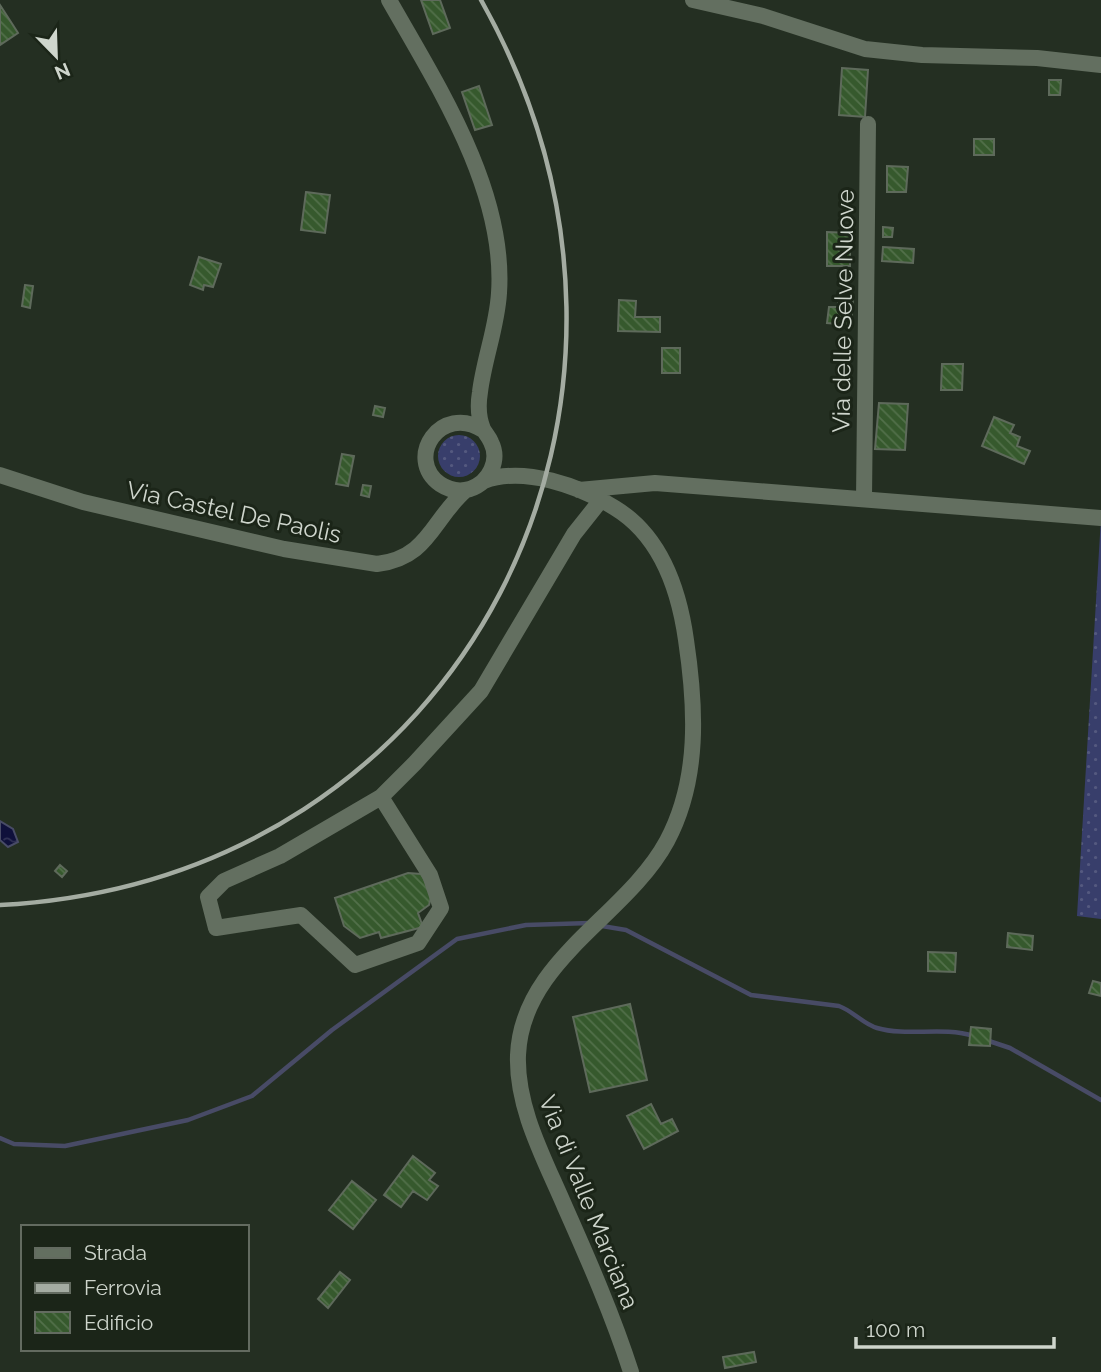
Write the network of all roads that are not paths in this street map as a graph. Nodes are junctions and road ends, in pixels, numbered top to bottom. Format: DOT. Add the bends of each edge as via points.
graph roads {
  1 [pos="389,0"];
  2 [pos="693,0"];
  3 [pos="1101,65"];
  4 [pos="868,124"];
  5 [pos="480,389"];
  6 [pos="465,422"];
  7 [pos="483,430"];
  8 [pos="494,451"];
  9 [pos="0,475"];
  10 [pos="520,475"];
  11 [pos="484,481"];
  12 [pos="437,482"];
  13 [pos="466,490"];
  14 [pos="579,490"];
  15 [pos="864,499"];
  16 [pos="601,500"];
  17 [pos="443,514"];
  18 [pos="1101,518"];
  19 [pos="381,797"];
  20 [pos="631,1372"];
  1 -- 5 [label="street" via="457,125 494,222 499,293"];
  2 -- 3 [label="street" via="763,16 865,49"];
  4 -- 15 [label="street, Via delle Selve Nuove"];
  5 -- 6 [label="street"];
  5 -- 7 [label="street"];
  6 -- 7 [label="street"];
  6 -- 12 [label="street" via="446,425 431,438 427,466"];
  7 -- 8 [label="street"];
  8 -- 10 [label="street"];
  8 -- 11 [label="street"];
  9 -- 17 [label="street, Via Castel De Paolis" via="110,508 297,552 377,564 392,562 420,547"];
  10 -- 11 [label="street"];
  10 -- 14 [label="street"];
  11 -- 13 [label="street"];
  12 -- 13 [label="street"];
  12 -- 17 [label="street" via="443,495"];
  13 -- 17 [label="street, Via Castel De Paolis"];
  14 -- 15 [label="street" via="649,482"];
  14 -- 16 [label="street, Via di Valle Marciana"];
  15 -- 18 [label="street"];
  16 -- 19 [label="street" via="574,534 481,691"];
  16 -- 20 [label="street, Via di Valle Marciana" via="637,526 669,573 681,610 693,704 689,776 676,822 654,861 556,965 531,1006 519,1047 519,1082 535,1137"];
  19 -- 19 [label="street" via="280,856 224,881 208,897 216,928 301,915 355,965 418,943 441,908 430,875"];
}
